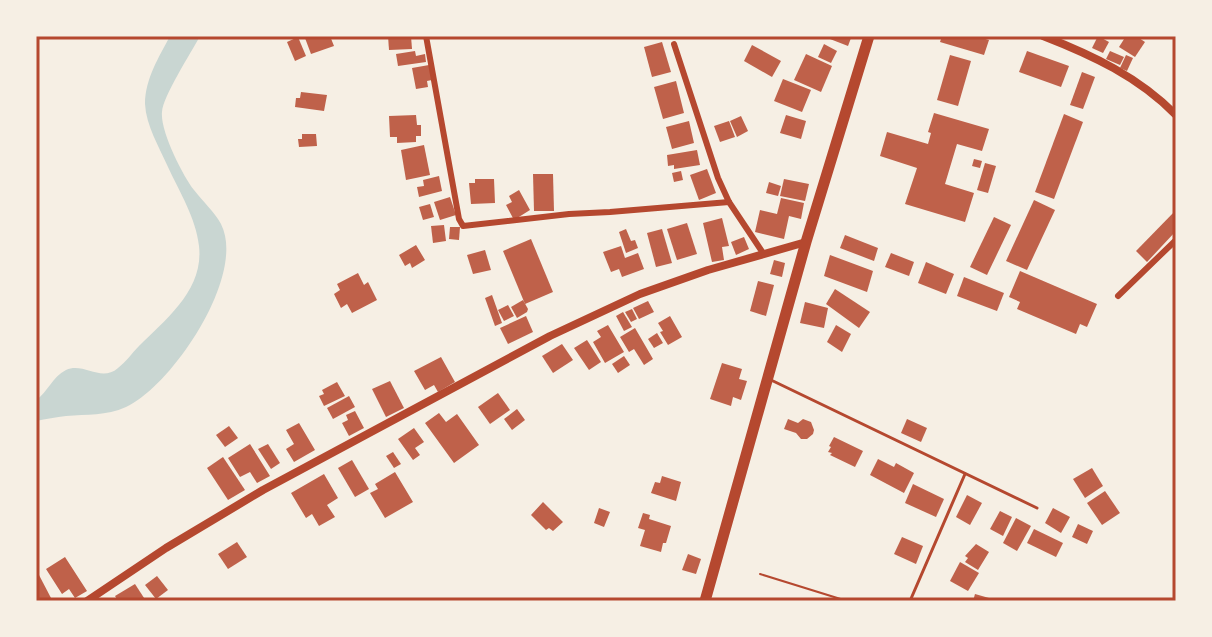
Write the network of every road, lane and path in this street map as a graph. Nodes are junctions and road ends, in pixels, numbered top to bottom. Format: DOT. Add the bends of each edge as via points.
graph roads {
  1 [pos="426,36"];
  2 [pos="869,36"];
  3 [pos="1043,36"];
  4 [pos="674,44"];
  5 [pos="1176,115"];
  6 [pos="729,202"];
  7 [pos="1176,240"];
  8 [pos="806,242"];
  9 [pos="763,253"];
  10 [pos="1118,296"];
  11 [pos="767,378"];
  12 [pos="965,474"];
  13 [pos="1037,508"];
  14 [pos="760,574"];
  15 [pos="87,601"];
  16 [pos="705,601"];
  17 [pos="847,601"];
  18 [pos="910,601"];
  1 -- 6 [label="street" via="462,225"];
  2 -- 8 [label="highway"];
  3 -- 5 [label="street" via="1114,68"];
  4 -- 6 [label="street"];
  6 -- 9 [label="street"];
  7 -- 10 [label="street"];
  8 -- 9 [label="street"];
  8 -- 11 [label="highway"];
  9 -- 15 [label="street" via="640,294 550,336 263,490"];
  11 -- 12 [label="lane"];
  11 -- 16 [label="highway"];
  12 -- 13 [label="lane"];
  12 -- 18 [label="lane"];
  14 -- 17 [label="path"];
}
